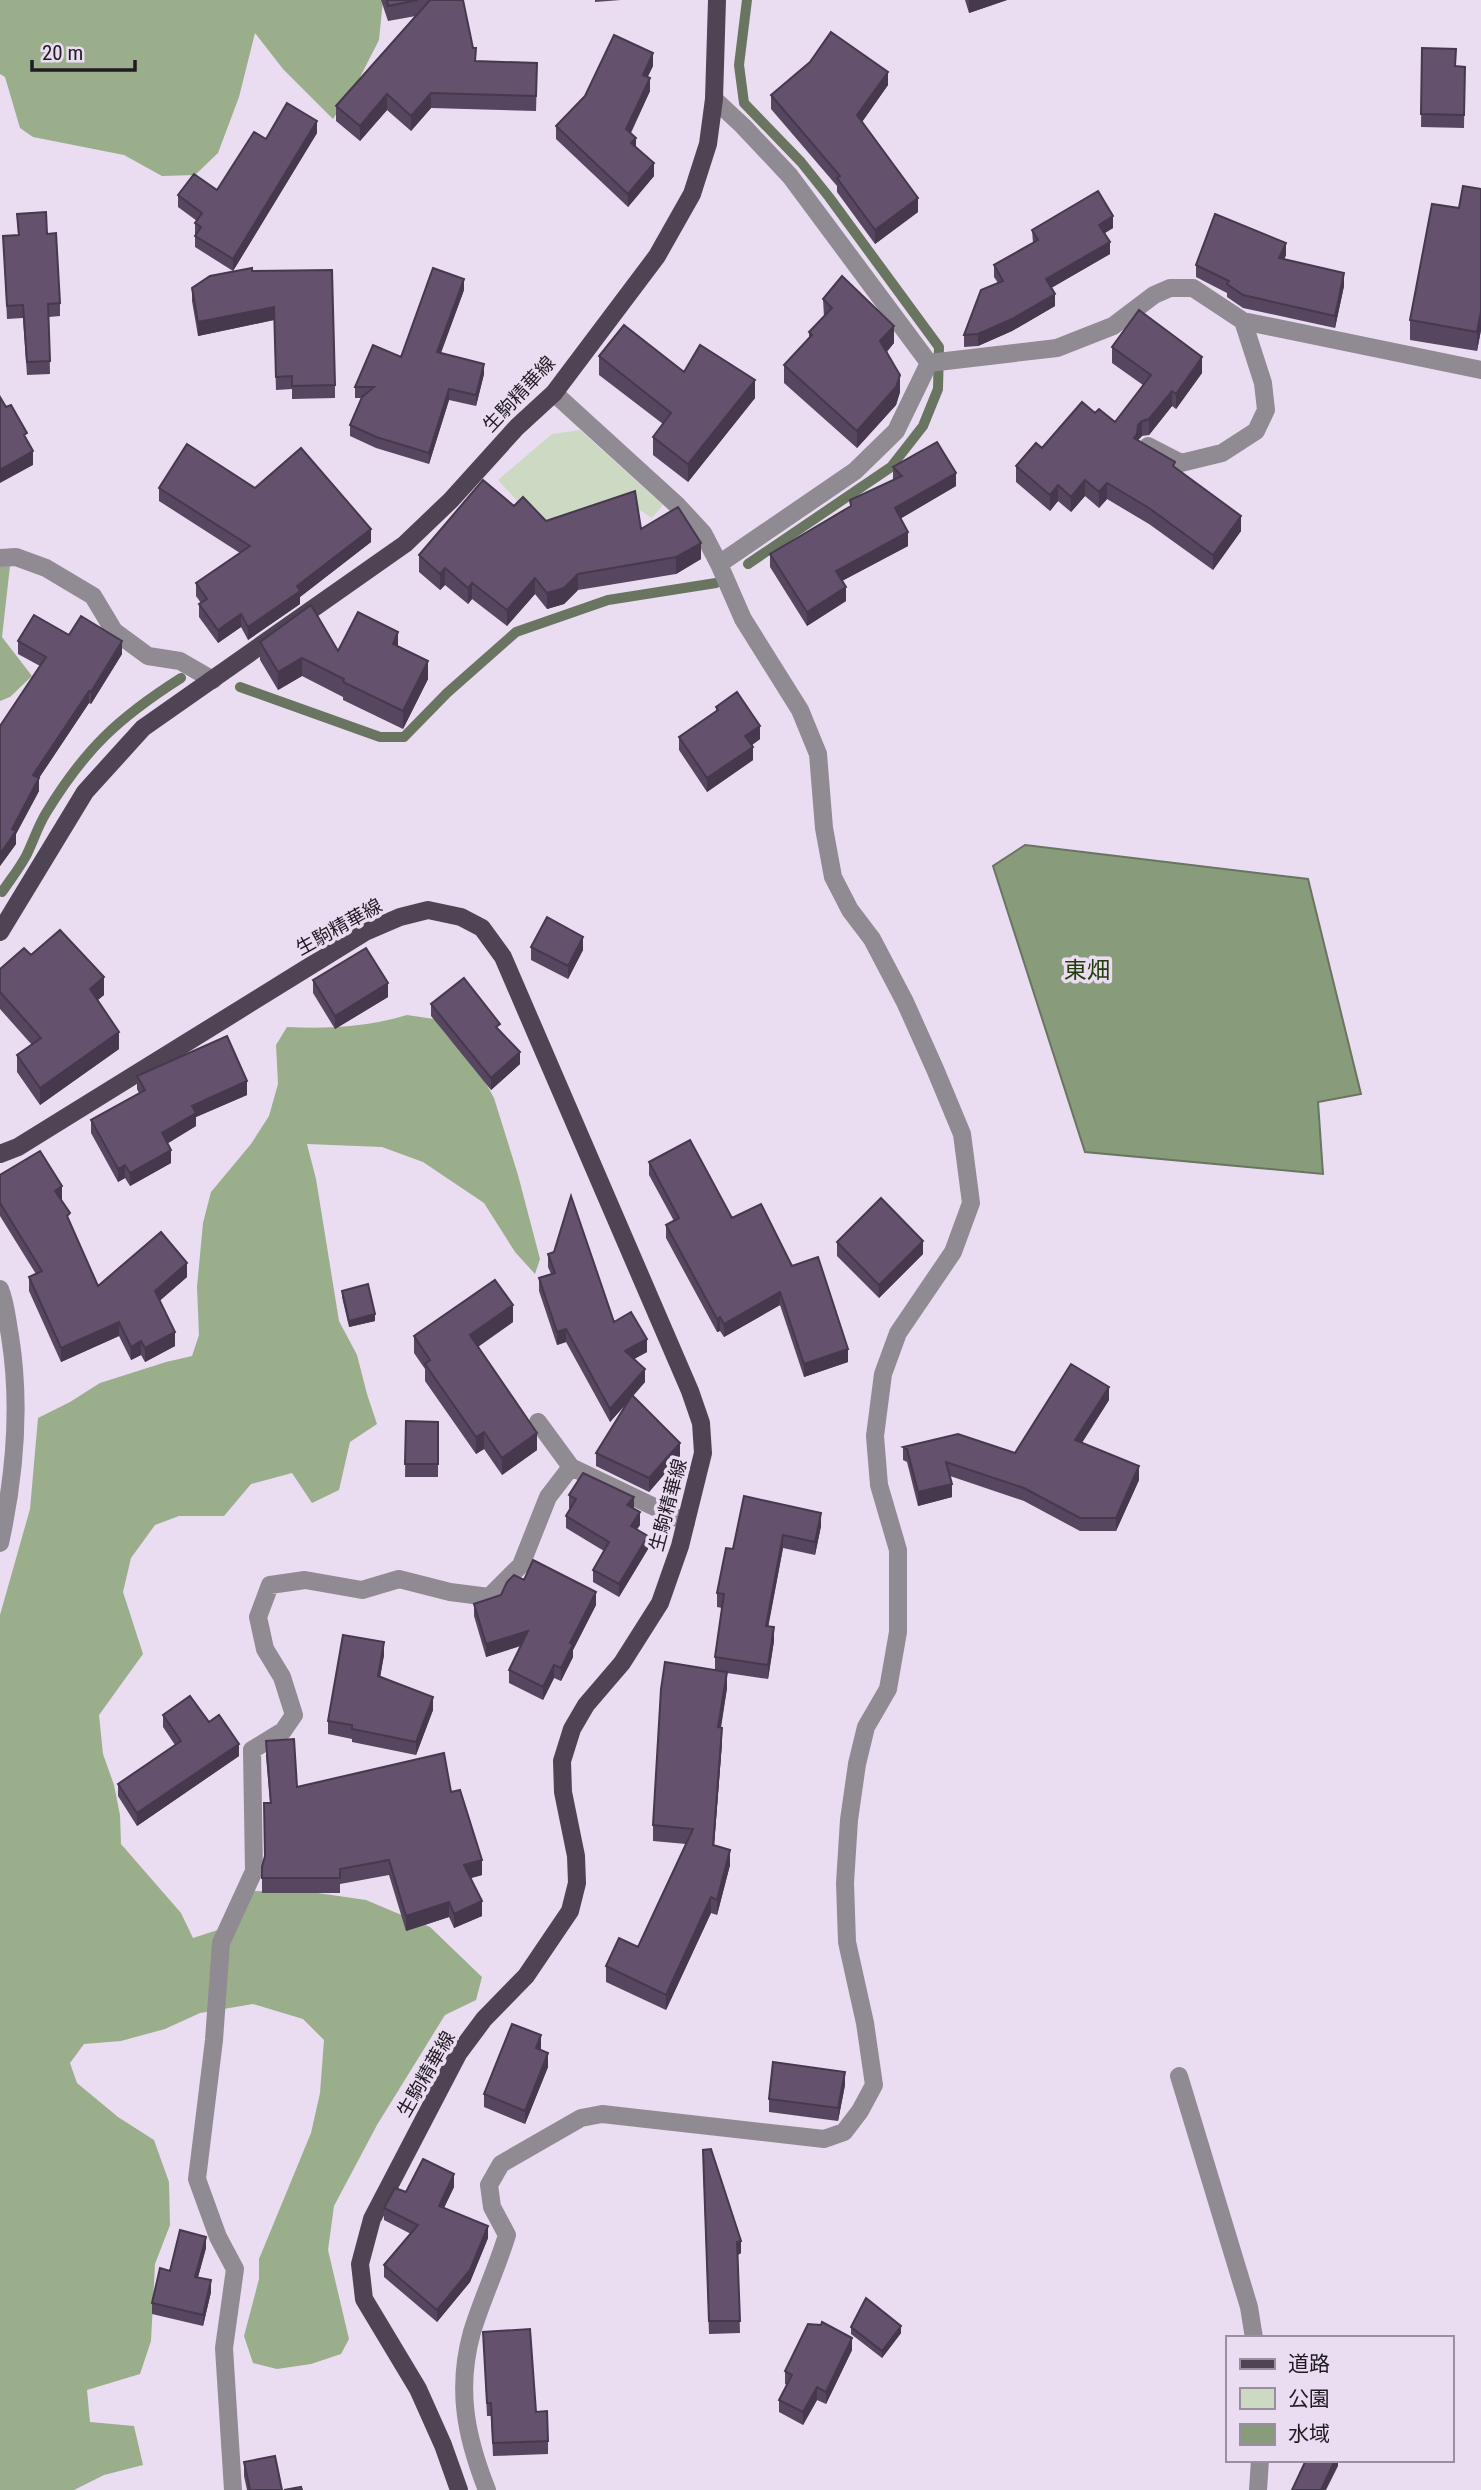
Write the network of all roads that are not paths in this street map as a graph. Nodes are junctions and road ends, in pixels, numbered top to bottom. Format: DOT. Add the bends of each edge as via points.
graph roads {
  1 [pos="717,0"];
  2 [pos="714,99"];
  3 [pos="1243,321"];
  4 [pos="929,363"];
  5 [pos="1481,370"];
  6 [pos="554,393"];
  7 [pos="1148,446"];
  8 [pos="0,558"];
  9 [pos="719,564"];
  10 [pos="213,680"];
  11 [pos="0,932"];
  12 [pos="0,1154"];
  13 [pos="0,1289"];
  14 [pos="538,1422"];
  15 [pos="571,1467"];
  16 [pos="686,1522"];
  17 [pos="0,1543"];
  18 [pos="1179,2076"];
  19 [pos="1254,2336"];
  20 [pos="1260,2462"];
  21 [pos="233,2490"];
  22 [pos="459,2490"];
  23 [pos="487,2490"];
  24 [pos="1258,2490"];
  1 -- 2 [label="main road, 生駒精華線"];
  2 -- 4 [label="street" via="790,176"];
  2 -- 6 [label="main road, 生駒精華線" via="708,144 692,194 657,256"];
  3 -- 4 [label="street" via="1193,288 1170,288 1113,326 1057,348"];
  3 -- 5 [label="street"];
  3 -- 7 [label="street" via="1263,383 1266,410 1256,431 1222,453 1181,463"];
  4 -- 9 [label="street" via="896,430 855,471"];
  6 -- 9 [label="street" via="678,506 702,533"];
  6 -- 10 [label="main road, 生駒精華線" via="405,544"];
  8 -- 10 [label="street" via="16,557 46,568 93,596 114,631 148,656 180,661"];
  9 -- 23 [label="street" via="743,619 800,710 818,754 833,877 872,939 935,1069 962,1134 971,1203 953,1252 898,1333 883,1374 875,1436 879,1485 898,1550 898,1632 888,1689 866,1727 857,1764 845,1883 847,1942 874,2085 844,2132 824,2139 602,2115 581,2118 501,2164 489,2185 492,2207 507,2235 472,2332 464,2388 467,2430"];
  10 -- 11 [label="main road, 生駒精華線" via="143,728 85,792"];
  12 -- 16 [label="main road, 生駒精華線" via="365,932 428,910 461,917 482,928 503,957 694,1402 703,1453"];
  13 -- 17 [label="street" via="13,1358 17,1430"];
  14 -- 15 [label="street"];
  15 -- 16 [label="street"];
  15 -- 21 [label="street" via="548,1497 521,1565 489,1597 399,1579 362,1590 305,1580 270,1585 258,1617 265,1649 282,1677 294,1715 283,1731 252,1750 254,1871 221,1943 197,2179 235,2269 224,2348"];
  16 -- 22 [label="main road, 生駒精華線" via="660,1603 622,1662 586,1705 562,1761 578,1883 570,1911 526,1976 458,2054 372,2219 360,2264 364,2299 418,2389"];
  18 -- 19 [label="street" via="1249,2307"];
  20 -- 24 [label="street"];
}
